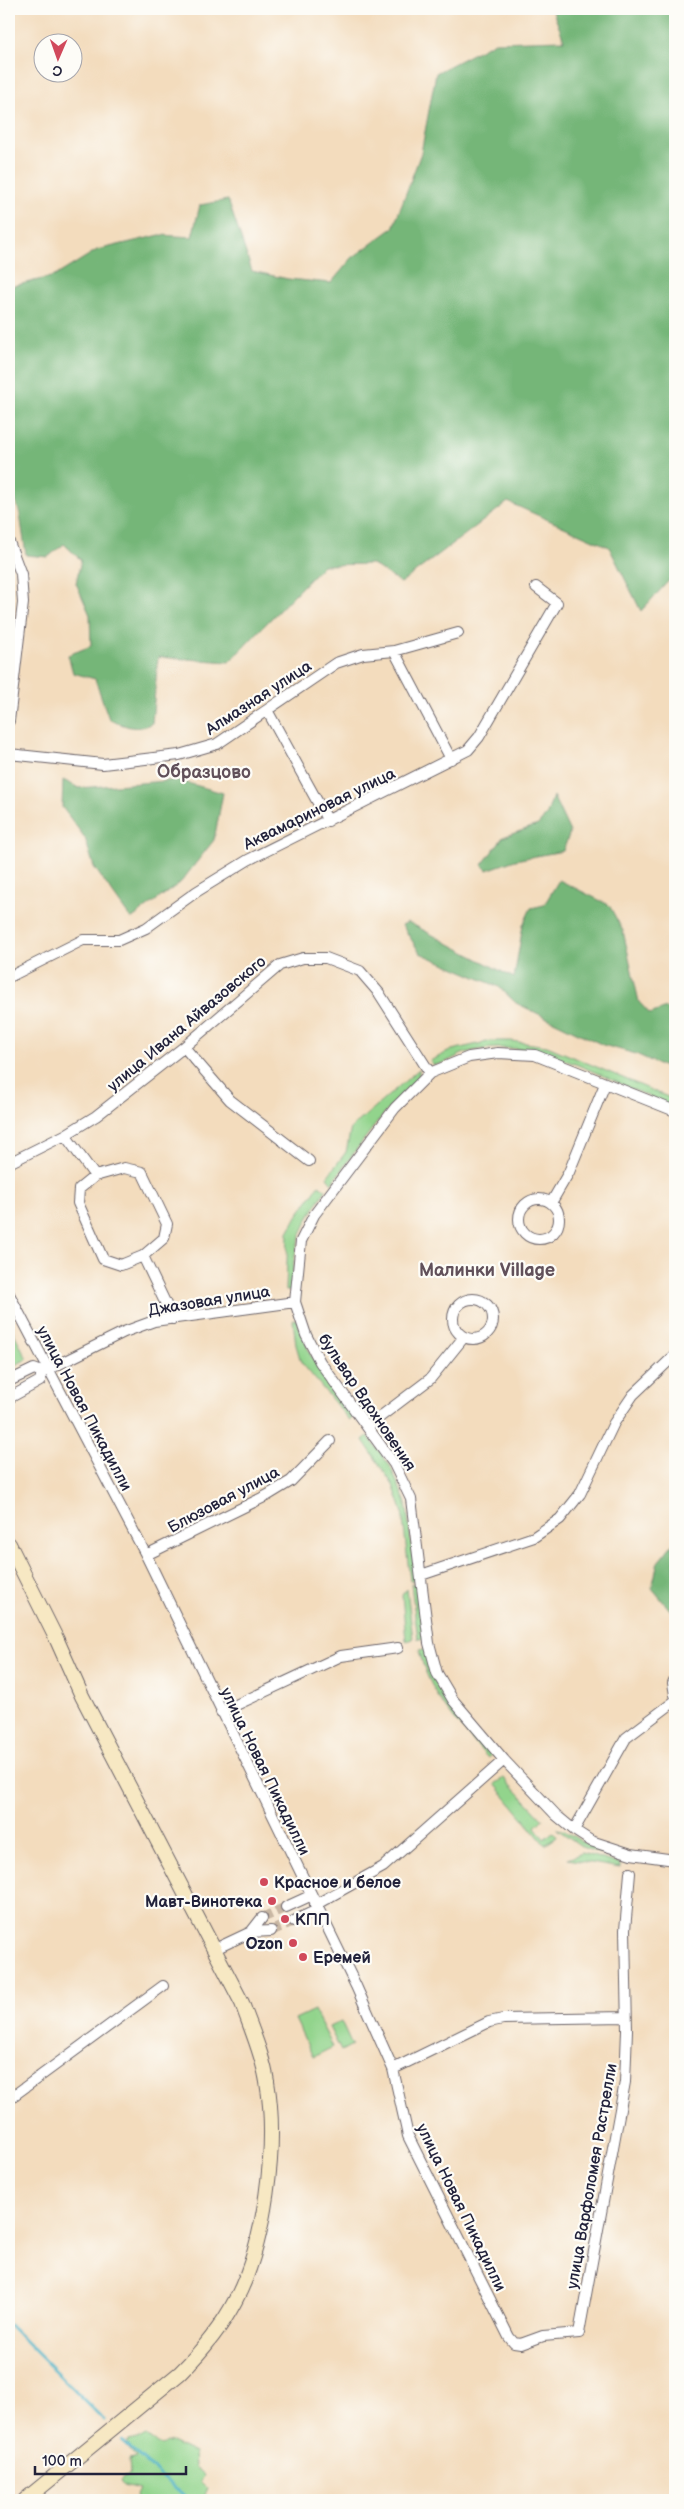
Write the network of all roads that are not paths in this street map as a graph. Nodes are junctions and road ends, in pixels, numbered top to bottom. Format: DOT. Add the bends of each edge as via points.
graph roads {
  1 [pos="9,542"];
  2 [pos="536,587"];
  3 [pos="458,633"];
  4 [pos="394,651"];
  5 [pos="268,712"];
  6 [pos="9,721"];
  7 [pos="9,754"];
  8 [pos="452,759"];
  9 [pos="328,821"];
  10 [pos="9,977"];
  11 [pos="184,1047"];
  12 [pos="430,1073"];
  13 [pos="605,1084"];
  14 [pos="675,1111"];
  15 [pos="65,1135"];
  16 [pos="309,1161"];
  17 [pos="9,1163"];
  18 [pos="95,1176"];
  19 [pos="552,1203"];
  20 [pos="143,1256"];
  21 [pos="9,1294"];
  22 [pos="295,1302"];
  23 [pos="173,1319"];
  24 [pos="464,1337"];
  25 [pos="675,1355"];
  26 [pos="45,1371"];
  27 [pos="9,1381"];
  28 [pos="9,1398"];
  29 [pos="368,1426"];
  30 [pos="330,1441"];
  31 [pos="9,1544"];
  32 [pos="146,1555"];
  33 [pos="421,1575"];
  34 [pos="398,1648"];
  35 [pos="675,1678"];
  36 [pos="675,1695"];
  37 [pos="675,1701"];
  38 [pos="221,1712"];
  39 [pos="504,1760"];
  40 [pos="574,1830"];
  41 [pos="675,1860"];
  42 [pos="630,1873"];
  43 [pos="314,1904"];
  44 [pos="286,1907"];
  45 [pos="262,1918"];
  46 [pos="294,1921"];
  47 [pos="271,1931"];
  48 [pos="251,1932"];
  49 [pos="215,1949"];
  50 [pos="163,1986"];
  51 [pos="626,2017"];
  52 [pos="393,2069"];
  53 [pos="9,2099"];
  54 [pos="579,2333"];
  55 [pos="24,2500"];
  1 -- 6 [label="street" via="21,574 23,603"];
  2 -- 8 [label="street, Аквамариновая улица" via="558,604 479,737 468,750"];
  3 -- 4 [label="street, Алмазная улица"];
  4 -- 5 [label="street, Алмазная улица" via="363,654 336,663"];
  4 -- 8 [label="street"];
  5 -- 7 [label="street, Алмазная улица" via="217,744 179,755 103,764"];
  5 -- 9 [label="street"];
  8 -- 9 [label="street, Аквамариновая улица"];
  9 -- 10 [label="street, Аквамариновая улица" via="248,860 146,928 118,940 83,940"];
  11 -- 12 [label="street, улица Ивана Айвазовского" via="280,966 303,958 326,958 360,971 379,993"];
  11 -- 15 [label="street, улица Ивана Айвазовского" via="96,1116"];
  11 -- 16 [label="street" via="230,1100"];
  12 -- 13 [label="street, бульвар Вдохновения" via="469,1057 526,1054"];
  12 -- 22 [label="street, бульвар Вдохновения" via="395,1108 314,1215 301,1241"];
  13 -- 14 [label="street, бульвар Вдохновения"];
  13 -- 19 [label="street" via="569,1172"];
  15 -- 17 [label="street, улица Ивана Айвазовского"];
  15 -- 18 [label="street"];
  18 -- 20 [label="street" via="79,1189 78,1202 103,1260 120,1265"];
  18 -- 20 [label="street" via="124,1168 142,1172 167,1224 164,1238"];
  19 -- 19 [label="street" via="560,1220 556,1232 539,1240 526,1235 519,1222 522,1209 533,1200"];
  20 -- 23 [label="street"];
  21 -- 26 [label="street, улица Новая Пикадилли"];
  22 -- 23 [label="street, Джазовая улица"];
  22 -- 29 [label="street, бульвар Вдохновения" via="306,1335 320,1362"];
  23 -- 26 [label="street, Джазовая улица" via="154,1321 124,1332"];
  24 -- 24 [label="street" via="458,1333 453,1321 456,1308 467,1300 480,1300 493,1315 492,1328 476,1339"];
  24 -- 29 [label="street" via="430,1379"];
  25 -- 33 [label="street" via="633,1395 614,1423 580,1494 560,1519 534,1537"];
  26 -- 27 [label="street" via="34,1369"];
  26 -- 28 [label="street" via="40,1381"];
  26 -- 32 [label="street, улица Новая Пикадилли"];
  29 -- 33 [label="street, бульвар Вдохновения" via="394,1464 411,1499"];
  30 -- 32 [label="street, Блюзовая улица" via="290,1481 268,1495"];
  31 -- 49 [label="street" via="82,1696"];
  32 -- 38 [label="street, улица Новая Пикадилли"];
  33 -- 39 [label="street, бульвар Вдохновения" via="429,1643 437,1673 453,1700"];
  34 -- 38 [label="street" via="341,1656"];
  35 -- 36 [label="street"];
  37 -- 40 [label="street" via="626,1738"];
  38 -- 43 [label="street, улица Новая Пикадилли"];
  39 -- 40 [label="street, бульвар Вдохновения"];
  39 -- 43 [label="street" via="383,1867"];
  40 -- 41 [label="street, бульвар Вдохновения" via="591,1841 631,1854"];
  42 -- 51 [label="street, улица Варфоломея Растрелли" via="625,1930"];
  43 -- 44 [label="street"];
  43 -- 46 [label="street"];
  43 -- 52 [label="street, улица Новая Пикадилли"];
  45 -- 48 [label="street"];
  47 -- 48 [label="street"];
  48 -- 49 [label="street"];
  49 -- 55 [label="street" via="242,2003 258,2048 270,2108 270,2156 264,2203 248,2271 236,2300 200,2353 137,2410"];
  50 -- 53 [label="street"];
  51 -- 52 [label="street" via="503,2018"];
  51 -- 54 [label="street, улица Варфоломея Растрелли" via="625,2082"];
  52 -- 54 [label="street, улица Новая Пикадилли" via="408,2136 509,2337 514,2343 521,2344 543,2336"];
}
